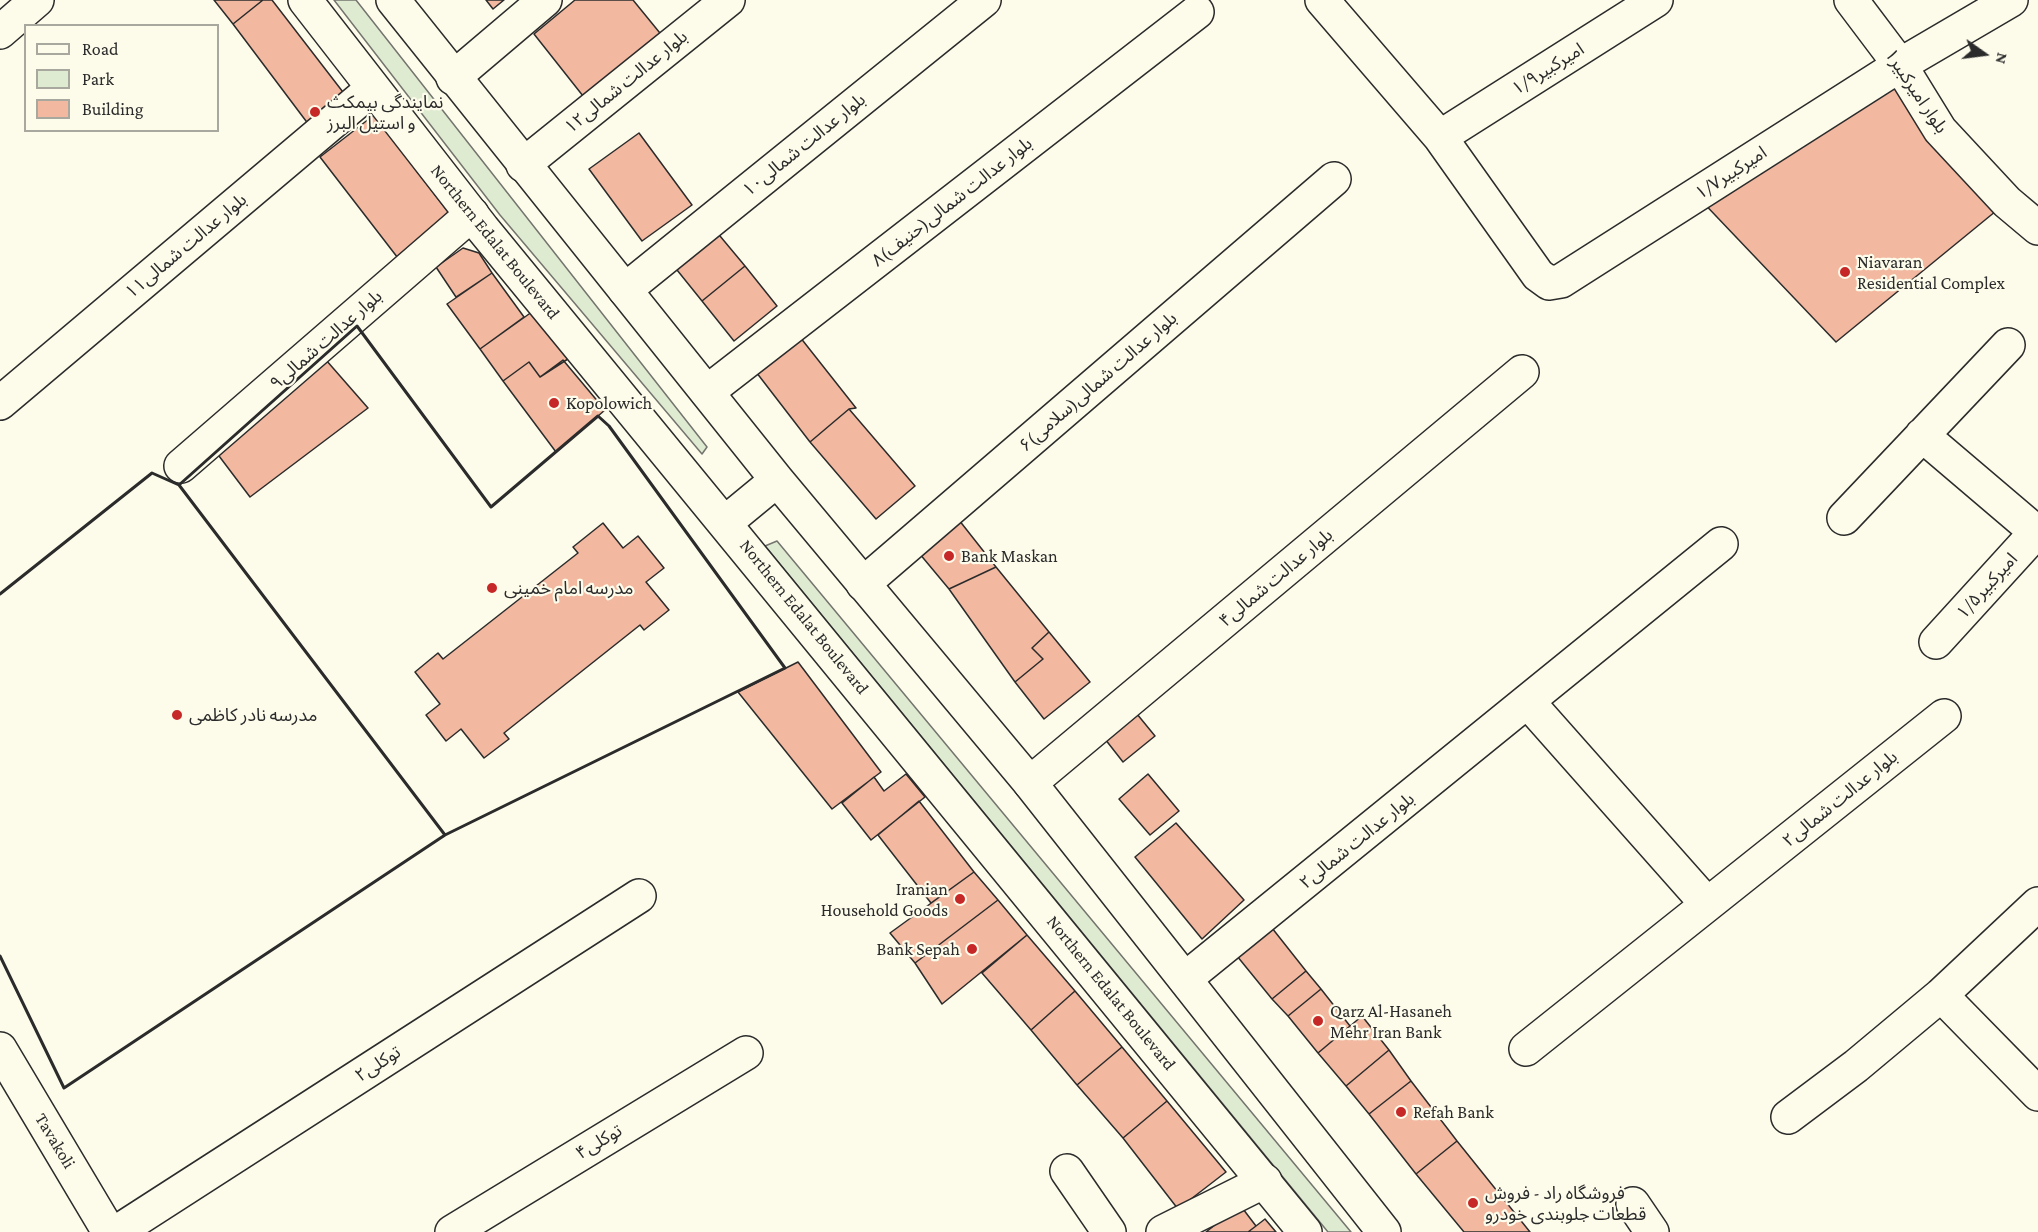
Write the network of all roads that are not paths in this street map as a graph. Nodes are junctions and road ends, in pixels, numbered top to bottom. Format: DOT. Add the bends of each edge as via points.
graph roads {
  1 [pos="38,0"];
  2 [pos="305,0"];
  3 [pos="393,0"];
  4 [pos="545,0"];
  5 [pos="728,0"];
  6 [pos="984,0"];
  7 [pos="1322,0"];
  8 [pos="1656,0"];
  9 [pos="1851,0"];
  10 [pos="2011,0"];
  11 [pos="1197,12"];
  12 [pos="0,32"];
  13 [pos="1900,65"];
  14 [pos="453,78"];
  15 [pos="372,89"];
  16 [pos="1440,137"];
  17 [pos="524,165"];
  18 [pos="1334,179"];
  19 [pos="472,214"];
  20 [pos="2038,228"];
  21 [pos="625,290"];
  22 [pos="2008,345"];
  23 [pos="1522,372"];
  24 [pos="707,392"];
  25 [pos="0,403"];
  26 [pos="1922,435"];
  27 [pos="181,466"];
  28 [pos="777,480"];
  29 [pos="1844,518"];
  30 [pos="726,522"];
  31 [pos="2037,531"];
  32 [pos="1721,544"];
  33 [pos="863,584"];
  34 [pos="1936,642"];
  35 [pos="1528,702"];
  36 [pos="1944,716"];
  37 [pos="1030,783"];
  38 [pos="639,896"];
  39 [pos="1707,904"];
  40 [pos="2038,904"];
  41 [pos="1185,979"];
  42 [pos="1941,995"];
  43 [pos="0,1049"];
  44 [pos="1526,1049"];
  45 [pos="746,1053"];
  46 [pos="2038,1094"];
  47 [pos="1788,1117"];
  48 [pos="1067,1171"];
  49 [pos="1265,1181"];
  50 [pos="1633,1204"];
  51 [pos="109,1232"];
  52 [pos="117,1232"];
  53 [pos="452,1232"];
  54 [pos="1109,1232"];
  55 [pos="1163,1232"];
  56 [pos="1305,1232"];
  57 [pos="1384,1232"];
  58 [pos="1652,1232"];
  1 -- 12 [label="street"];
  2 -- 15 [label="street, Northern Edalat Boulevard"];
  3 -- 14 [label="street"];
  4 -- 14 [label="street"];
  5 -- 17 [label="street, بلوار عدالت شمالی۱۲"];
  6 -- 21 [label="street, بلوار عدالت شمالی۱۰"];
  7 -- 16 [label="street"];
  8 -- 16 [label="street, امیرکبیر۱/۹"];
  9 -- 13 [label="street, بلوار امیرکبیر۱"];
  10 -- 13 [label="street, امیرکبیر۱/۷"];
  11 -- 24 [label="street, ۸بلوار عدالت شمالی(حنیف)"];
  13 -- 16 [label="street, امیرکبیر۱/۷" via="1562,281 1549,283 1539,275"];
  13 -- 20 [label="street, بلوار امیرکبیر۱" via="1940,130 2007,202"];
  14 -- 17 [label="street"];
  15 -- 19 [label="street, Northern Edalat Boulevard"];
  15 -- 25 [label="street, بلوار عدالت شمالی۱۱"];
  17 -- 21 [label="street"];
  18 -- 33 [label="street, ۶بلوار عدالت شمالی(سلامی)"];
  19 -- 27 [label="street, بلوار عدالت شمالی۹"];
  19 -- 30 [label="street, Northern Edalat Boulevard"];
  21 -- 24 [label="street"];
  22 -- 26 [label="street"];
  23 -- 37 [label="street, بلوار عدالت شمالی۴"];
  24 -- 28 [label="street"];
  26 -- 29 [label="street"];
  26 -- 31 [label="street"];
  28 -- 30 [label="street"];
  28 -- 33 [label="street"];
  30 -- 49 [label="street, Northern Edalat Boulevard"];
  31 -- 34 [label="street, امیرکبیر۱/۵"];
  32 -- 35 [label="street, بلوار عدالت شمالی۲"];
  33 -- 37 [label="street"];
  35 -- 39 [label="street"];
  35 -- 41 [label="street, بلوار عدالت شمالی۲"];
  36 -- 39 [label="street, بلوار عدالت شمالی۲"];
  37 -- 41 [label="street"];
  38 -- 52 [label="street, توکلی۲"];
  39 -- 44 [label="street, بلوار عدالت شمالی۲"];
  40 -- 42 [label="street"];
  41 -- 57 [label="street"];
  42 -- 46 [label="street"];
  42 -- 47 [label="street"];
  43 -- 51 [label="street, Tavakoli"];
  45 -- 53 [label="street, توکلی۴"];
  48 -- 54 [label="street"];
  49 -- 55 [label="street"];
  49 -- 56 [label="street, Northern Edalat Boulevard"];
  50 -- 58 [label="street"];
}
